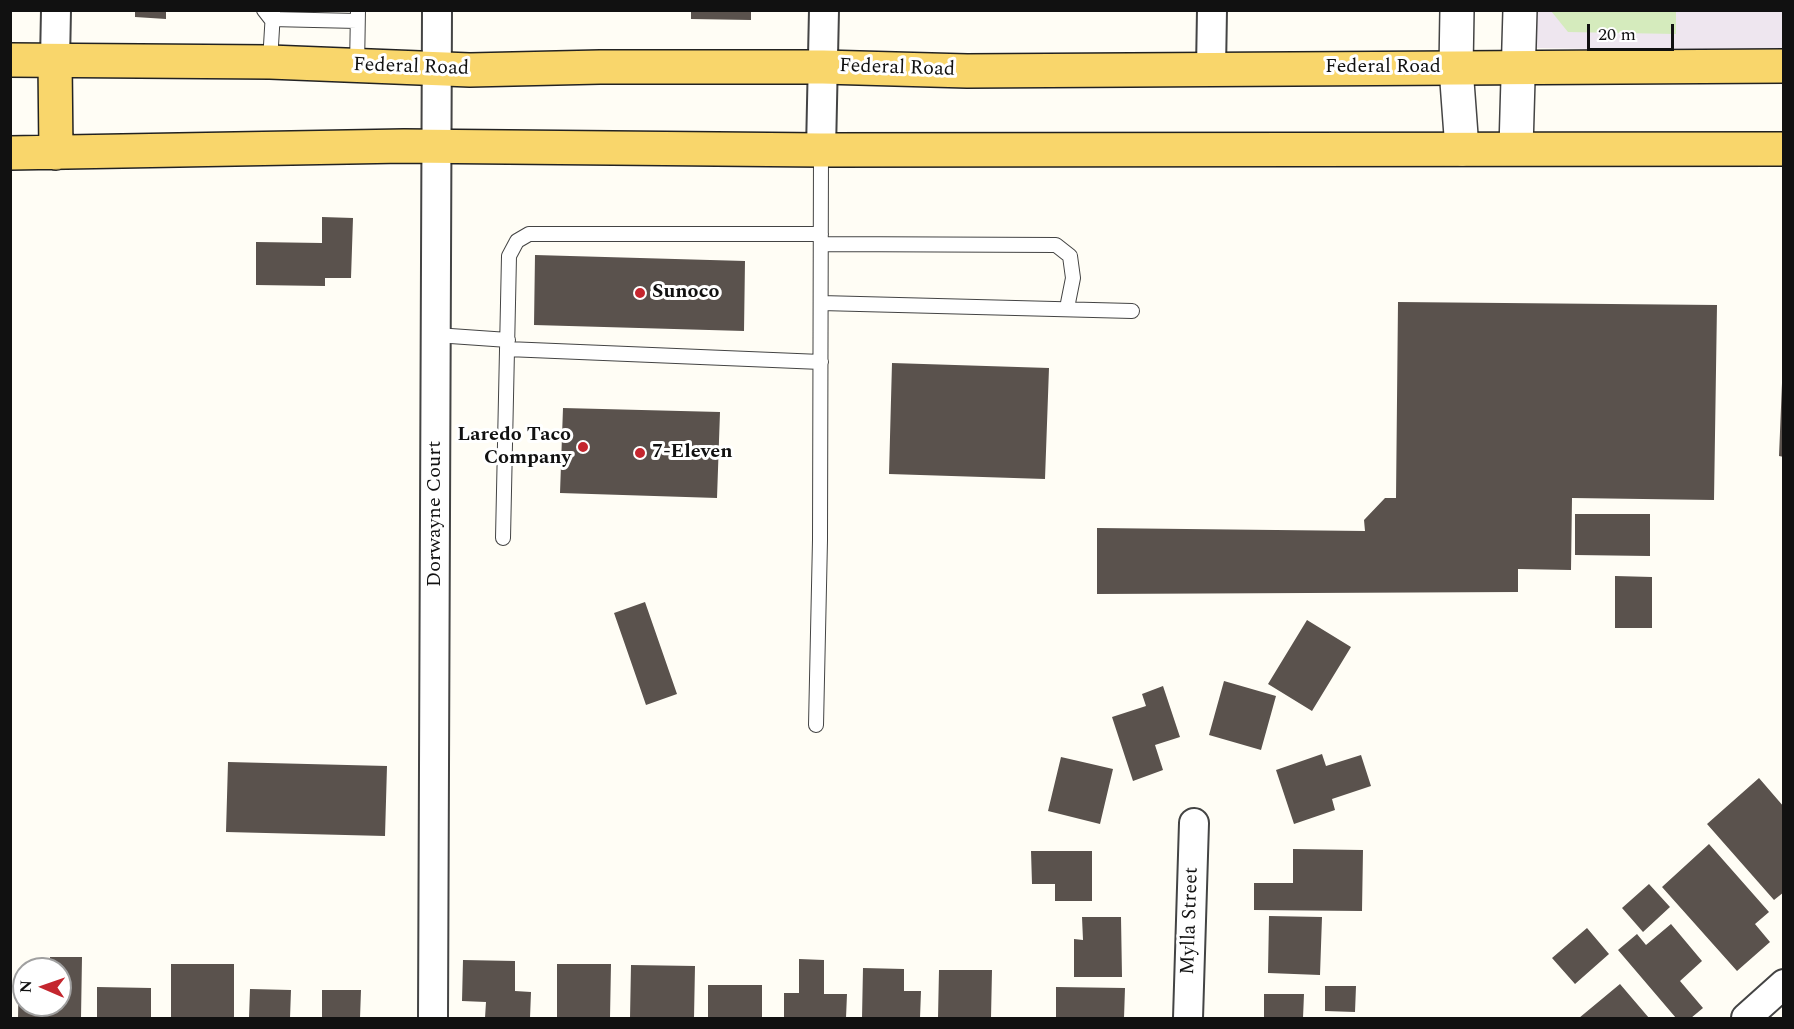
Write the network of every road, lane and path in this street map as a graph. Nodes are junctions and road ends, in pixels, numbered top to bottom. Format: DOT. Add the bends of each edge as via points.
graph roads {
  1 [pos="56,10"];
  2 [pos="437,10"];
  3 [pos="824,10"];
  4 [pos="1212,10"];
  5 [pos="1457,10"];
  6 [pos="1520,10"];
  7 [pos="269,13"];
  8 [pos="358,16"];
  9 [pos="10,60"];
  10 [pos="55,61"];
  11 [pos="270,62"];
  12 [pos="1784,66"];
  13 [pos="357,67"];
  14 [pos="823,67"];
  15 [pos="1520,67"];
  16 [pos="1456,68"];
  17 [pos="1211,69"];
  18 [pos="436,70"];
  19 [pos="436,147"];
  20 [pos="1516,148"];
  21 [pos="1462,149"];
  22 [pos="1784,149"];
  23 [pos="821,150"];
  24 [pos="10,153"];
  25 [pos="56,153"];
  26 [pos="821,239"];
  27 [pos="821,303"];
  28 [pos="1067,308"];
  29 [pos="1132,311"];
  30 [pos="436,335"];
  31 [pos="508,344"];
  32 [pos="821,362"];
  33 [pos="503,538"];
  34 [pos="816,725"];
  35 [pos="1194,822"];
  36 [pos="1784,984"];
  37 [pos="433,1018"];
  38 [pos="1188,1018"];
  39 [pos="1746,1018"];
  1 -- 10 [label="street"];
  2 -- 18 [label="street, Dorwayne Court"];
  3 -- 14 [label="street"];
  4 -- 17 [label="street"];
  5 -- 16 [label="street"];
  6 -- 15 [label="street"];
  7 -- 8 [label="lane"];
  7 -- 11 [label="lane"];
  8 -- 13 [label="lane"];
  9 -- 10 [label="main road, Federal Road"];
  10 -- 11 [label="main road, Federal Road"];
  10 -- 25 [label="main road"];
  11 -- 13 [label="main road, Federal Road"];
  12 -- 15 [label="main road, Federal Road"];
  13 -- 18 [label="main road, Federal Road"];
  14 -- 17 [label="main road, Federal Road" via="967,71"];
  14 -- 18 [label="main road, Federal Road"];
  14 -- 23 [label="street"];
  15 -- 16 [label="main road, Federal Road"];
  15 -- 20 [label="street"];
  16 -- 17 [label="main road, Federal Road"];
  16 -- 21 [label="street"];
  18 -- 19 [label="street, Dorwayne Court"];
  19 -- 23 [label="main road"];
  19 -- 25 [label="main road"];
  19 -- 30 [label="street, Dorwayne Court"];
  20 -- 21 [label="main road"];
  20 -- 22 [label="main road"];
  21 -- 23 [label="main road"];
  23 -- 26 [label="lane"];
  24 -- 25 [label="main road"];
  26 -- 27 [label="lane"];
  26 -- 28 [label="lane" via="1056,245 1070,256 1073,278"];
  26 -- 31 [label="lane" via="529,234 518,241 509,256"];
  27 -- 28 [label="lane"];
  27 -- 32 [label="lane"];
  28 -- 29 [label="lane"];
  30 -- 31 [label="lane"];
  30 -- 37 [label="street, Dorwayne Court"];
  31 -- 32 [label="lane"];
  31 -- 33 [label="lane"];
  32 -- 34 [label="lane"];
  35 -- 38 [label="street, Mylla Street"];
  36 -- 39 [label="street"];
}
